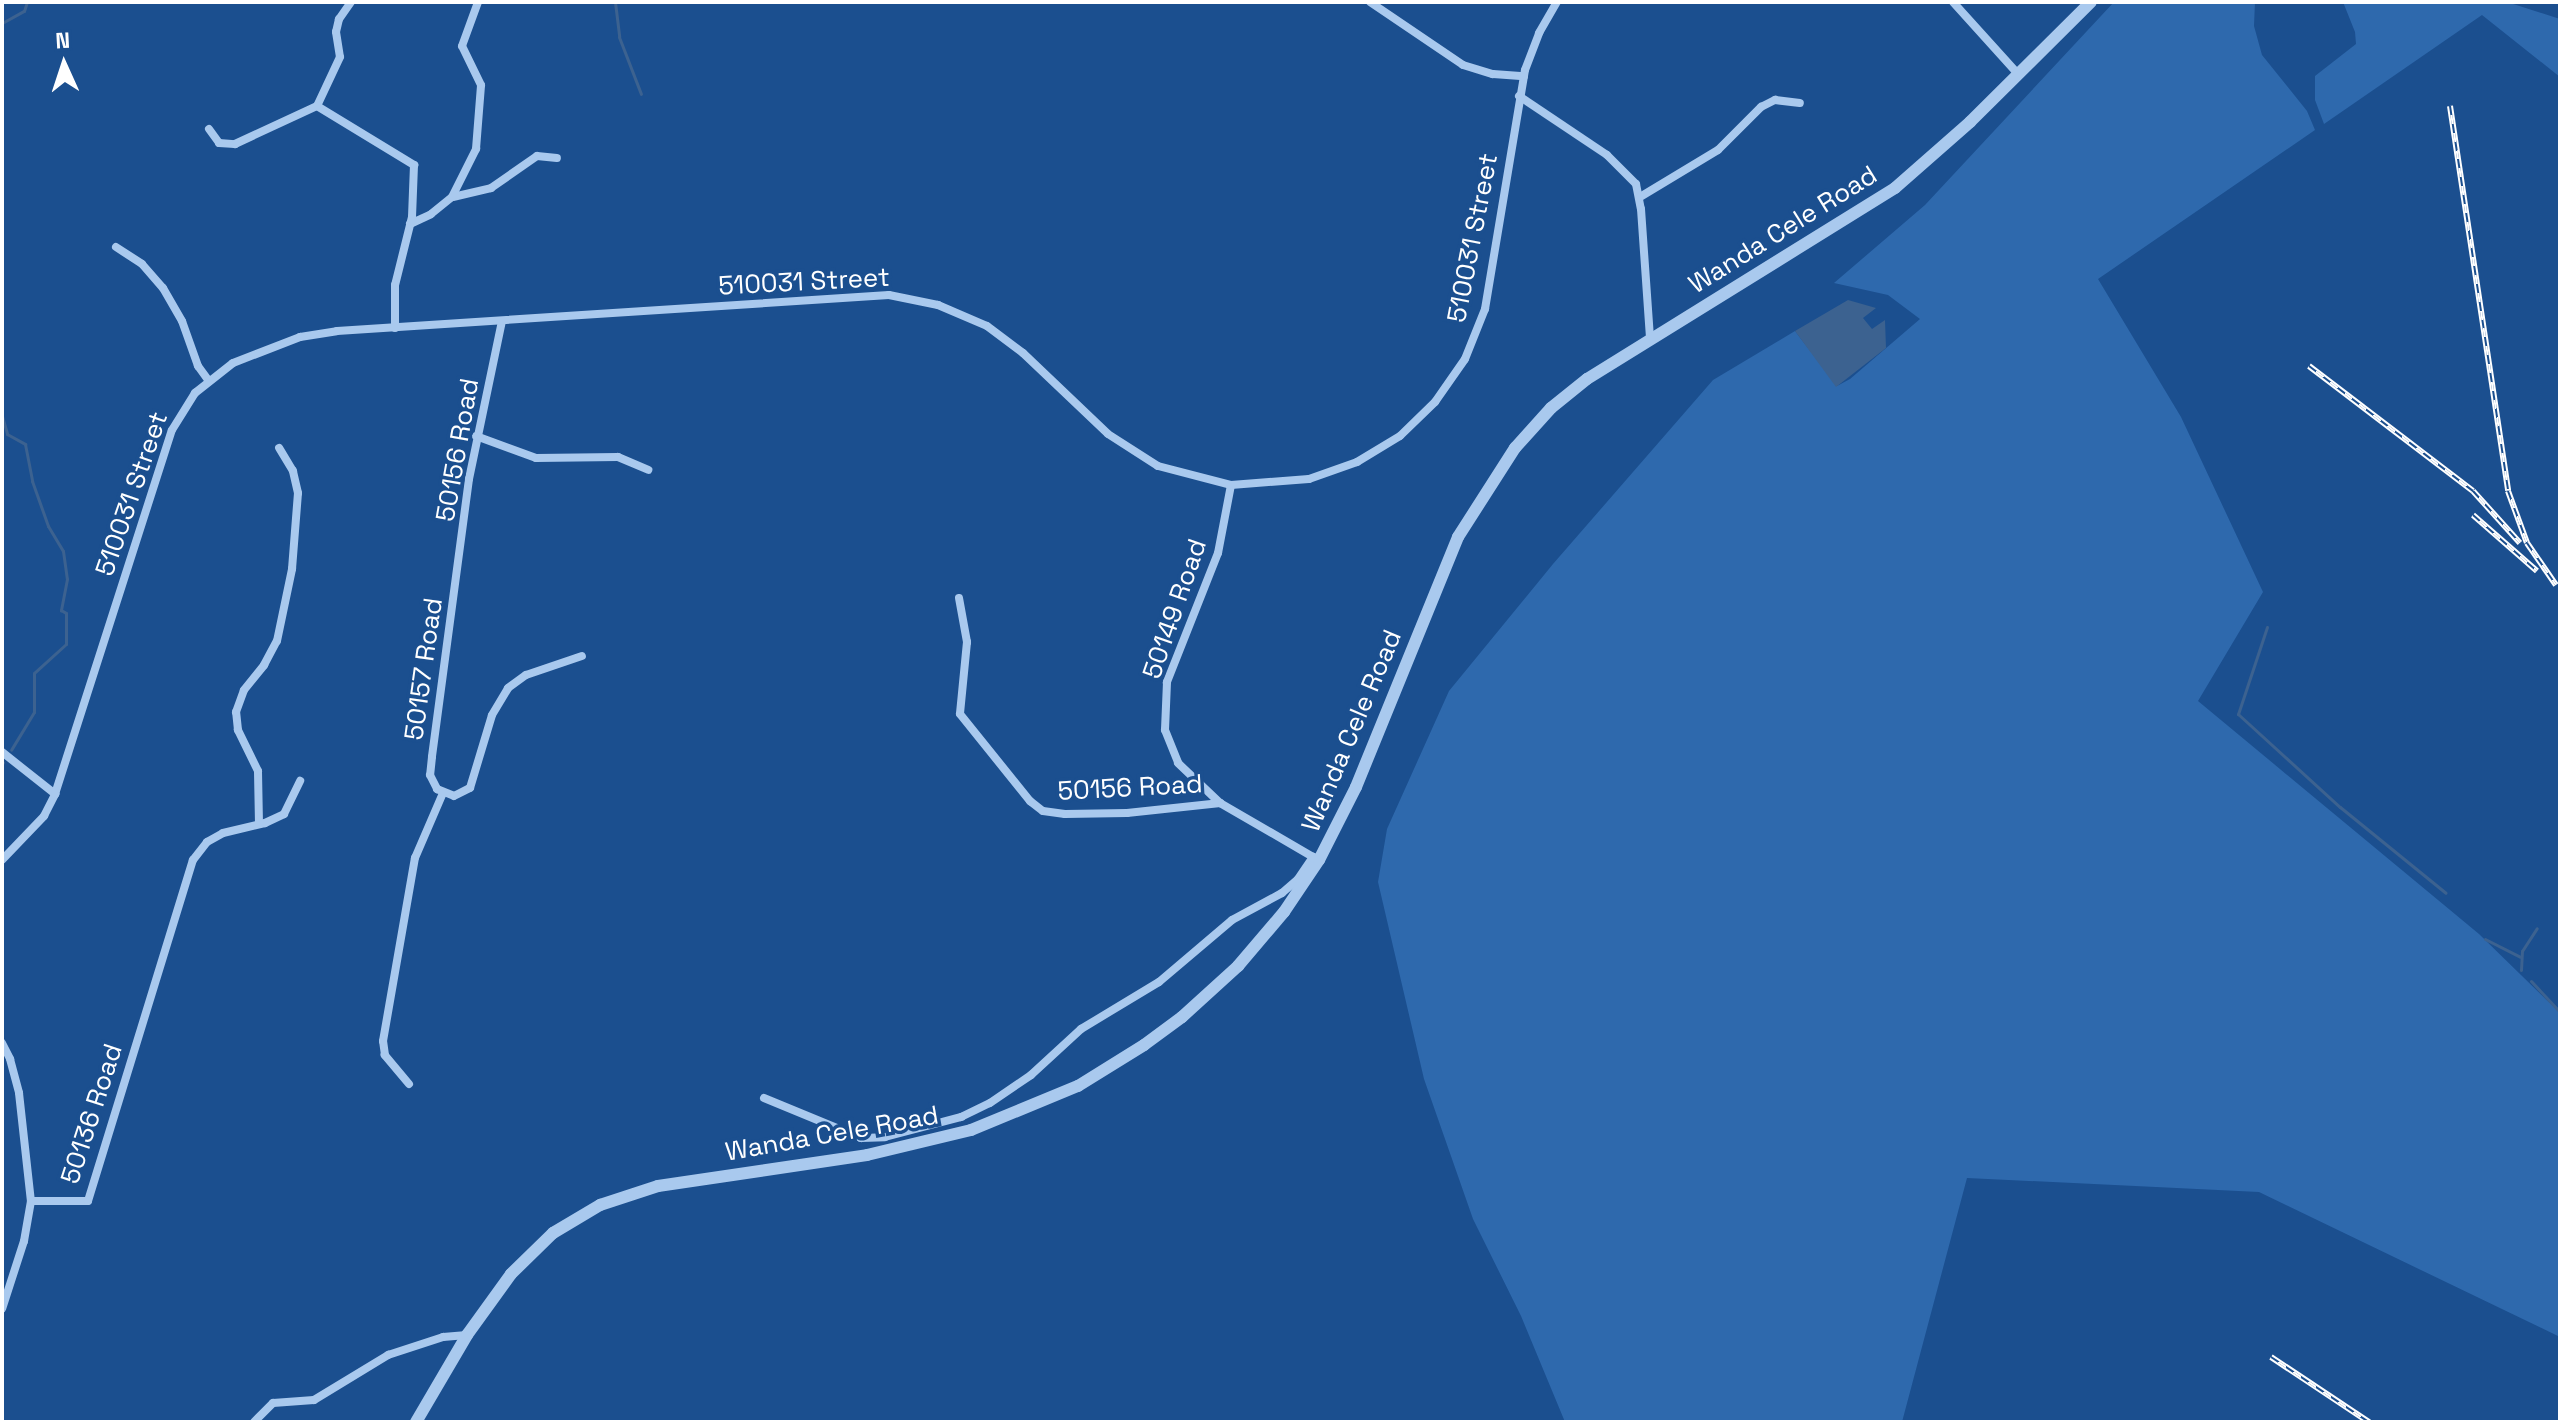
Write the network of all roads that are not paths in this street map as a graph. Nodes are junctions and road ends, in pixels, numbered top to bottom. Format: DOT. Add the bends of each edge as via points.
graph roads {
  1 [pos="351,2"];
  2 [pos="478,2"];
  3 [pos="1557,2"];
  4 [pos="1953,2"];
  5 [pos="2091,2"];
  6 [pos="1372,3"];
  7 [pos="2019,75"];
  8 [pos="1524,76"];
  9 [pos="1519,96"];
  10 [pos="1800,103"];
  11 [pos="317,106"];
  12 [pos="209,129"];
  13 [pos="557,158"];
  14 [pos="452,197"];
  15 [pos="1640,197"];
  16 [pos="410,224"];
  17 [pos="116,247"];
  18 [pos="502,321"];
  19 [pos="395,328"];
  20 [pos="1650,337"];
  21 [pos="209,381"];
  22 [pos="476,436"];
  23 [pos="279,448"];
  24 [pos="648,470"];
  25 [pos="1231,485"];
  26 [pos="455,587"];
  27 [pos="959,598"];
  28 [pos="582,656"];
  29 [pos="2,752"];
  30 [pos="300,781"];
  31 [pos="443,793"];
  32 [pos="55,794"];
  33 [pos="1220,803"];
  34 [pos="259,824"];
  35 [pos="1316,858"];
  36 [pos="2,860"];
  37 [pos="2,1043"];
  38 [pos="409,1084"];
  39 [pos="764,1098"];
  40 [pos="31,1201"];
  41 [pos="2,1309"];
  42 [pos="467,1335"];
  43 [pos="254,1422"];
  44 [pos="416,1422"];
  1 -- 11 [label="street" via="336,32 340,57"];
  2 -- 14 [label="street" via="462,46 481,85 480,121 471,165"];
  3 -- 8 [label="street, 510031 Street"];
  4 -- 7 [label="street"];
  5 -- 7 [label="street, Wanda Cele Road"];
  6 -- 8 [label="street" via="1463,65"];
  7 -- 20 [label="street, Wanda Cele Road" via="1895,188"];
  8 -- 9 [label="street, 510031 Street"];
  9 -- 15 [label="street" via="1607,155 1632,178"];
  9 -- 25 [label="street, 510031 Street" via="1485,309 1450,383 1400,436 1357,462 1288,483"];
  10 -- 15 [label="street" via="1775,100 1761,107 1718,150"];
  11 -- 12 [label="street" via="235,144 219,143"];
  11 -- 16 [label="street" via="414,165"];
  13 -- 14 [label="street" via="537,156 491,188"];
  14 -- 16 [label="street"];
  15 -- 20 [label="street"];
  16 -- 19 [label="street" via="396,275"];
  17 -- 21 [label="street" via="142,264 163,288"];
  18 -- 19 [label="street, 510031 Street"];
  18 -- 22 [label="street, 50156 Road"];
  18 -- 25 [label="street, 510031 Street" via="842,297 916,299 966,316 1007,339 1131,451 1158,466"];
  19 -- 21 [label="street, 510031 Street" via="300,337 262,348"];
  20 -- 35 [label="street, Wanda Cele Road" via="1551,408 1485,491 1458,537 1372,751"];
  21 -- 32 [label="street, 510031 Street" via="183,408 172,430"];
  22 -- 24 [label="street" via="536,458 618,457"];
  22 -- 26 [label="street, 50156 Road"];
  23 -- 34 [label="street" via="298,493 292,569 277,641 244,690 236,712 238,730 258,771"];
  25 -- 33 [label="street, 50149 Road" via="1218,553 1172,669 1163,713 1178,763"];
  26 -- 31 [label="street, 50157 Road" via="432,757 433,783"];
  27 -- 33 [label="street, 50156 Road" via="967,642 959,700 962,719 1043,811 1127,813"];
  28 -- 31 [label="street" via="526,675 508,688 492,715 470,788 454,796"];
  29 -- 32 [label="street"];
  30 -- 34 [label="street" via="290,808"];
  31 -- 38 [label="street" via="415,858 383,1041 385,1055"];
  32 -- 36 [label="street, 510031 Street" via="44,816"];
  33 -- 35 [label="street, 50149 Road"];
  34 -- 40 [label="street, 50136 Road" via="223,833 199,850 185,881 88,1201"];
  35 -- 39 [label="street" via="1282,893 1232,920 1159,982 1081,1029 1031,1075 961,1117 861,1138"];
  35 -- 42 [label="street, Wanda Cele Road" via="1284,912 1212,991 1144,1045 1078,1086 917,1146 658,1186 600,1205 532,1251"];
  37 -- 40 [label="street" via="19,1093"];
  40 -- 41 [label="street"];
  42 -- 43 [label="street" via="443,1337 377,1359 322,1397 281,1400"];
  42 -- 44 [label="street, Wanda Cele Road"];
}
